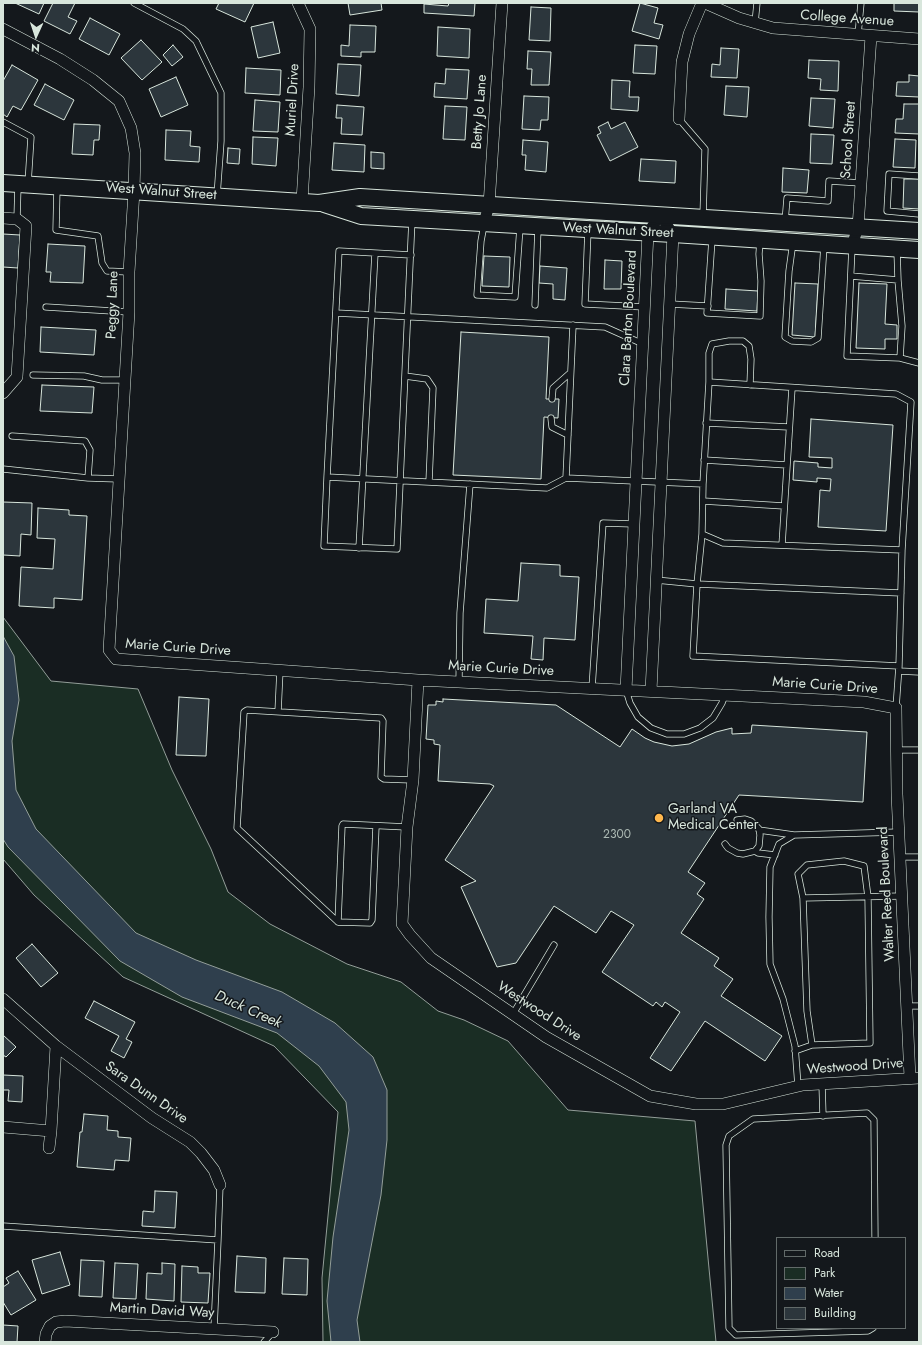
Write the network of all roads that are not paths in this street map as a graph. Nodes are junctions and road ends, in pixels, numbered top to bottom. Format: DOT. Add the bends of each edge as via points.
graph roads {
  1 [pos="134,3"];
  2 [pos="298,3"];
  3 [pos="502,3"];
  4 [pos="703,3"];
  5 [pos="757,3"];
  6 [pos="861,3"];
  7 [pos="755,23"];
  8 [pos="3,29"];
  9 [pos="858,35"];
  10 [pos="871,36"];
  11 [pos="919,39"];
  12 [pos="679,119"];
  13 [pos="3,122"];
  14 [pos="919,176"];
  15 [pos="861,183"];
  16 [pos="16,184"];
  17 [pos="57,186"];
  18 [pos="134,191"];
  19 [pos="217,196"];
  20 [pos="302,201"];
  21 [pos="319,203"];
  22 [pos="489,205"];
  23 [pos="919,214"];
  24 [pos="660,215"];
  25 [pos="3,218"];
  26 [pos="703,218"];
  27 [pos="17,219"];
  28 [pos="412,219"];
  29 [pos="785,222"];
  30 [pos="484,223"];
  31 [pos="520,225"];
  32 [pos="538,226"];
  33 [pos="858,227"];
  34 [pos="588,229"];
  35 [pos="919,231"];
  36 [pos="648,233"];
  37 [pos="673,234"];
  38 [pos="712,236"];
  39 [pos="760,240"];
  40 [pos="793,242"];
  41 [pos="824,244"];
  42 [pos="852,246"];
  43 [pos="897,248"];
  44 [pos="919,250"];
  45 [pos="376,253"];
  46 [pos="411,255"];
  47 [pos="129,272"];
  48 [pos="851,276"];
  49 [pos="898,280"];
  50 [pos="670,304"];
  51 [pos="535,305"];
  52 [pos="708,306"];
  53 [pos="46,307"];
  54 [pos="644,307"];
  55 [pos="128,312"];
  56 [pos="336,313"];
  57 [pos="372,315"];
  58 [pos="408,316"];
  59 [pos="573,325"];
  60 [pos="643,344"];
  61 [pos="900,358"];
  62 [pos="919,362"];
  63 [pos="570,373"];
  64 [pos="33,375"];
  65 [pos="405,376"];
  66 [pos="124,380"];
  67 [pos="709,382"];
  68 [pos="750,385"];
  69 [pos="792,388"];
  70 [pos="3,392"];
  71 [pos="552,399"];
  72 [pos="551,418"];
  73 [pos="706,423"];
  74 [pos="789,427"];
  75 [pos="568,435"];
  76 [pos="12,436"];
  77 [pos="704,460"];
  78 [pos="787,465"];
  79 [pos="3,469"];
  80 [pos="327,477"];
  81 [pos="88,478"];
  82 [pos="566,478"];
  83 [pos="119,479"];
  84 [pos="363,479"];
  85 [pos="400,481"];
  86 [pos="636,481"];
  87 [pos="429,482"];
  88 [pos="661,482"];
  89 [pos="470,484"];
  90 [pos="702,484"];
  91 [pos="702,501"];
  92 [pos="784,506"];
  93 [pos="634,524"];
  94 [pos="702,534"];
  95 [pos="782,545"];
  96 [pos="359,548"];
  97 [pos="902,550"];
  98 [pos="656,580"];
  99 [pos="697,584"];
  100 [pos="901,593"];
  101 [pos="109,650"];
  102 [pos="899,668"];
  103 [pos="280,670"];
  104 [pos="919,672"];
  105 [pos="418,680"];
  106 [pos="459,682"];
  107 [pos="592,688"];
  108 [pos="626,690"];
  109 [pos="651,691"];
  110 [pos="725,695"];
  111 [pos="896,708"];
  112 [pos="278,712"];
  113 [pos="896,750"];
  114 [pos="919,750"];
  115 [pos="413,780"];
  116 [pos="736,820"];
  117 [pos="376,826"];
  118 [pos="407,827"];
  119 [pos="759,830"];
  120 [pos="899,832"];
  121 [pos="794,835"];
  122 [pos="725,844"];
  123 [pos="755,851"];
  124 [pos="774,855"];
  125 [pos="900,857"];
  126 [pos="919,857"];
  127 [pos="902,896"];
  128 [pos="868,897"];
  129 [pos="802,898"];
  130 [pos="338,922"];
  131 [pos="554,945"];
  132 [pos="3,999"];
  133 [pos="907,1006"];
  134 [pos="919,1006"];
  135 [pos="512,1014"];
  136 [pos="812,1045"];
  137 [pos="56,1046"];
  138 [pos="795,1051"];
  139 [pos="914,1078"];
  140 [pos="822,1084"];
  141 [pos="798,1086"];
  142 [pos="823,1116"];
  143 [pos="3,1127"];
  144 [pos="51,1131"];
  145 [pos="49,1148"];
  146 [pos="220,1185"];
  147 [pos="3,1226"];
  148 [pos="875,1237"];
  149 [pos="218,1240"];
  150 [pos="214,1329"];
  151 [pos="870,1329"];
  152 [pos="273,1332"];
  153 [pos="45,1342"];
  154 [pos="264,1342"];
  1 -- 19 [label="lane" via="183,29 196,41 221,93"];
  2 -- 20 [label="street, Muriel Drive" via="310,29"];
  3 -- 22 [label="street, Betty Jo Lane"];
  4 -- 7 [label="street, College Avenue"];
  4 -- 12 [label="street" via="689,34 682,62"];
  5 -- 7 [label="lane"];
  6 -- 9 [label="lane"];
  7 -- 9 [label="street, College Avenue" via="773,28"];
  8 -- 18 [label="street, Peggy Lane" via="60,59 93,80 119,101 131,128 135,153"];
  9 -- 10 [label="street, College Avenue"];
  10 -- 11 [label="street, College Avenue"];
  10 -- 15 [label="street, School Street"];
  12 -- 26 [label="lane" via="705,149"];
  13 -- 16 [label="lane" via="31,137"];
  14 -- 23 [label="lane" via="889,174 887,211"];
  15 -- 29 [label="lane" via="829,181 828,201 787,198"];
  15 -- 33 [label="street, School Street"];
  16 -- 17 [label="main road, West Walnut Street"];
  16 -- 27 [label="lane"];
  17 -- 18 [label="main road, West Walnut Street"];
  17 -- 47 [label="lane" via="56,230 98,236 102,263 107,271"];
  18 -- 19 [label="main road, West Walnut Street"];
  18 -- 47 [label="street, Peggy Lane"];
  19 -- 20 [label="main road, West Walnut Street"];
  20 -- 21 [label="main road, West Walnut Street"];
  21 -- 22 [label="main road, West Walnut Street" via="360,197"];
  21 -- 28 [label="main road, West Walnut Street" via="361,216"];
  22 -- 24 [label="main road, West Walnut Street"];
  22 -- 30 [label="street, Betty Jo Lane"];
  24 -- 26 [label="main road, West Walnut Street"];
  24 -- 36 [label="street, Clara Barton Boulevard"];
  24 -- 37 [label="street"];
  25 -- 27 [label="street"];
  26 -- 29 [label="main road, West Walnut Street"];
  27 -- 70 [label="street" via="26,226 17,377"];
  28 -- 30 [label="main road, West Walnut Street"];
  28 -- 46 [label="lane"];
  29 -- 33 [label="main road, West Walnut Street"];
  30 -- 31 [label="main road, West Walnut Street"];
  30 -- 31 [label="lane" via="477,295 515,297"];
  31 -- 32 [label="main road, West Walnut Street"];
  32 -- 34 [label="main road, West Walnut Street"];
  32 -- 51 [label="lane"];
  33 -- 35 [label="main road, West Walnut Street"];
  33 -- 42 [label="street, School Street"];
  34 -- 36 [label="main road, West Walnut Street"];
  34 -- 54 [label="lane" via="585,304"];
  36 -- 37 [label="main road, West Walnut Street"];
  36 -- 54 [label="street, Clara Barton Boulevard"];
  37 -- 38 [label="main road, West Walnut Street"];
  37 -- 50 [label="street"];
  38 -- 39 [label="main road, West Walnut Street"];
  38 -- 52 [label="lane"];
  39 -- 40 [label="main road, West Walnut Street"];
  39 -- 52 [label="lane" via="760,316 707,313"];
  40 -- 41 [label="main road, West Walnut Street"];
  40 -- 41 [label="lane" via="785,337 792,341 811,342 818,338"];
  41 -- 42 [label="main road, West Walnut Street"];
  42 -- 43 [label="main road, West Walnut Street"];
  42 -- 48 [label="lane"];
  43 -- 44 [label="main road, West Walnut Street"];
  43 -- 49 [label="lane"];
  45 -- 46 [label="lane"];
  45 -- 56 [label="lane" via="339,251"];
  45 -- 57 [label="lane"];
  46 -- 58 [label="lane"];
  47 -- 55 [label="street, Peggy Lane"];
  48 -- 49 [label="lane"];
  48 -- 61 [label="lane" via="847,356"];
  49 -- 61 [label="lane" via="902,326"];
  50 -- 52 [label="lane"];
  50 -- 88 [label="street"];
  53 -- 55 [label="lane"];
  54 -- 60 [label="street, Clara Barton Boulevard"];
  55 -- 66 [label="street, Peggy Lane"];
  56 -- 57 [label="lane"];
  56 -- 80 [label="lane"];
  57 -- 58 [label="lane"];
  57 -- 84 [label="lane"];
  58 -- 59 [label="lane"];
  58 -- 65 [label="lane"];
  59 -- 60 [label="lane" via="605,327"];
  59 -- 63 [label="lane"];
  60 -- 86 [label="street, Clara Barton Boulevard"];
  61 -- 62 [label="lane"];
  63 -- 71 [label="lane" via="553,388"];
  63 -- 75 [label="lane"];
  64 -- 66 [label="lane"];
  65 -- 85 [label="lane"];
  65 -- 87 [label="lane" via="427,379 433,388"];
  66 -- 83 [label="street, Peggy Lane"];
  67 -- 68 [label="lane"];
  67 -- 68 [label="lane" via="709,353 712,344 743,342 749,346"];
  67 -- 73 [label="lane"];
  68 -- 69 [label="lane"];
  69 -- 74 [label="lane"];
  69 -- 97 [label="lane" via="896,394 911,402"];
  72 -- 75 [label="lane" via="552,427"];
  73 -- 74 [label="lane"];
  73 -- 77 [label="lane"];
  74 -- 78 [label="lane"];
  75 -- 82 [label="lane"];
  76 -- 81 [label="lane" via="85,441 90,450"];
  77 -- 78 [label="lane"];
  77 -- 90 [label="lane"];
  78 -- 92 [label="lane"];
  79 -- 81 [label="lane"];
  80 -- 84 [label="lane"];
  80 -- 96 [label="lane" via="324,546"];
  81 -- 83 [label="lane"];
  82 -- 86 [label="lane"];
  82 -- 89 [label="lane" via="548,488"];
  83 -- 101 [label="street, Peggy Lane"];
  84 -- 85 [label="lane"];
  84 -- 96 [label="lane"];
  85 -- 87 [label="lane"];
  85 -- 96 [label="lane" via="396,549"];
  86 -- 88 [label="lane"];
  86 -- 93 [label="street, Clara Barton Boulevard"];
  87 -- 89 [label="lane"];
  88 -- 90 [label="lane"];
  88 -- 98 [label="street"];
  89 -- 106 [label="lane" via="460,613"];
  90 -- 91 [label="lane"];
  91 -- 92 [label="lane"];
  91 -- 94 [label="lane"];
  92 -- 95 [label="lane"];
  93 -- 107 [label="lane" via="603,523"];
  93 -- 108 [label="street, Clara Barton Boulevard"];
  94 -- 95 [label="lane" via="723,543"];
  94 -- 99 [label="lane"];
  95 -- 97 [label="lane"];
  97 -- 100 [label="lane"];
  98 -- 99 [label="lane"];
  98 -- 109 [label="street"];
  99 -- 100 [label="lane"];
  99 -- 102 [label="lane" via="693,656"];
  100 -- 102 [label="lane"];
  101 -- 103 [label="street, Marie Curie Drive" via="116,659"];
  102 -- 104 [label="lane"];
  102 -- 111 [label="lane"];
  103 -- 105 [label="street, Marie Curie Drive"];
  103 -- 112 [label="lane"];
  105 -- 106 [label="street, Marie Curie Drive"];
  105 -- 115 [label="street, Westwood Drive"];
  106 -- 107 [label="street, Marie Curie Drive"];
  107 -- 108 [label="street, Marie Curie Drive"];
  108 -- 109 [label="street, Marie Curie Drive"];
  108 -- 110 [label="lane" via="638,717 651,728 667,734 684,734 700,728 713,718"];
  109 -- 110 [label="street, Marie Curie Drive"];
  110 -- 111 [label="street, Marie Curie Drive" via="864,702"];
  111 -- 113 [label="street, Walter Reed Boulevard"];
  112 -- 115 [label="lane" via="381,718 381,777"];
  112 -- 130 [label="lane" via="244,712 237,828"];
  113 -- 114 [label="lane"];
  113 -- 120 [label="street, Walter Reed Boulevard"];
  115 -- 118 [label="street, Westwood Drive"];
  116 -- 119 [label="lane" via="751,821"];
  117 -- 118 [label="lane"];
  117 -- 130 [label="lane" via="372,920 370,923"];
  117 -- 130 [label="lane" via="342,826"];
  118 -- 135 [label="street, Westwood Drive" via="402,924 431,958"];
  119 -- 121 [label="lane"];
  119 -- 123 [label="lane" via="759,846"];
  120 -- 121 [label="lane"];
  120 -- 125 [label="street, Walter Reed Boulevard"];
  121 -- 124 [label="lane" via="779,844"];
  122 -- 123 [label="lane" via="737,853"];
  123 -- 124 [label="lane"];
  124 -- 138 [label="lane" via="770,867 770,964 783,999"];
  125 -- 126 [label="lane"];
  125 -- 127 [label="street, Walter Reed Boulevard"];
  127 -- 128 [label="lane"];
  127 -- 133 [label="street, Walter Reed Boulevard"];
  128 -- 129 [label="lane"];
  128 -- 129 [label="lane" via="864,866 844,861 807,865 798,874"];
  128 -- 136 [label="lane" via="870,1043"];
  129 -- 136 [label="lane" via="807,1011"];
  131 -- 135 [label="lane"];
  132 -- 137 [label="street, Sara Dunn Drive"];
  133 -- 134 [label="lane"];
  133 -- 139 [label="street, Walter Reed Boulevard"];
  135 -- 141 [label="street, Westwood Drive" via="546,1037 650,1096 696,1104 723,1104"];
  136 -- 138 [label="lane"];
  137 -- 144 [label="street"];
  137 -- 146 [label="street, Sara Dunn Drive" via="152,1118 190,1142 214,1170"];
  138 -- 141 [label="lane"];
  139 -- 140 [label="street, Westwood Drive"];
  140 -- 141 [label="street, Westwood Drive"];
  140 -- 142 [label="lane"];
  142 -- 148 [label="lane" via="868,1114 874,1120"];
  142 -- 151 [label="lane" via="753,1119 729,1136 726,1145 729,1328 736,1335"];
  143 -- 144 [label="street"];
  144 -- 145 [label="street"];
  146 -- 149 [label="lane, Sara Dunn Drive"];
  147 -- 149 [label="lane"];
  149 -- 150 [label="lane, Sara Dunn Drive"];
  150 -- 152 [label="street, Martin David Way"];
  150 -- 153 [label="street, Martin David Way" via="65,1321 50,1326"];
  152 -- 154 [label="lane"];
}
